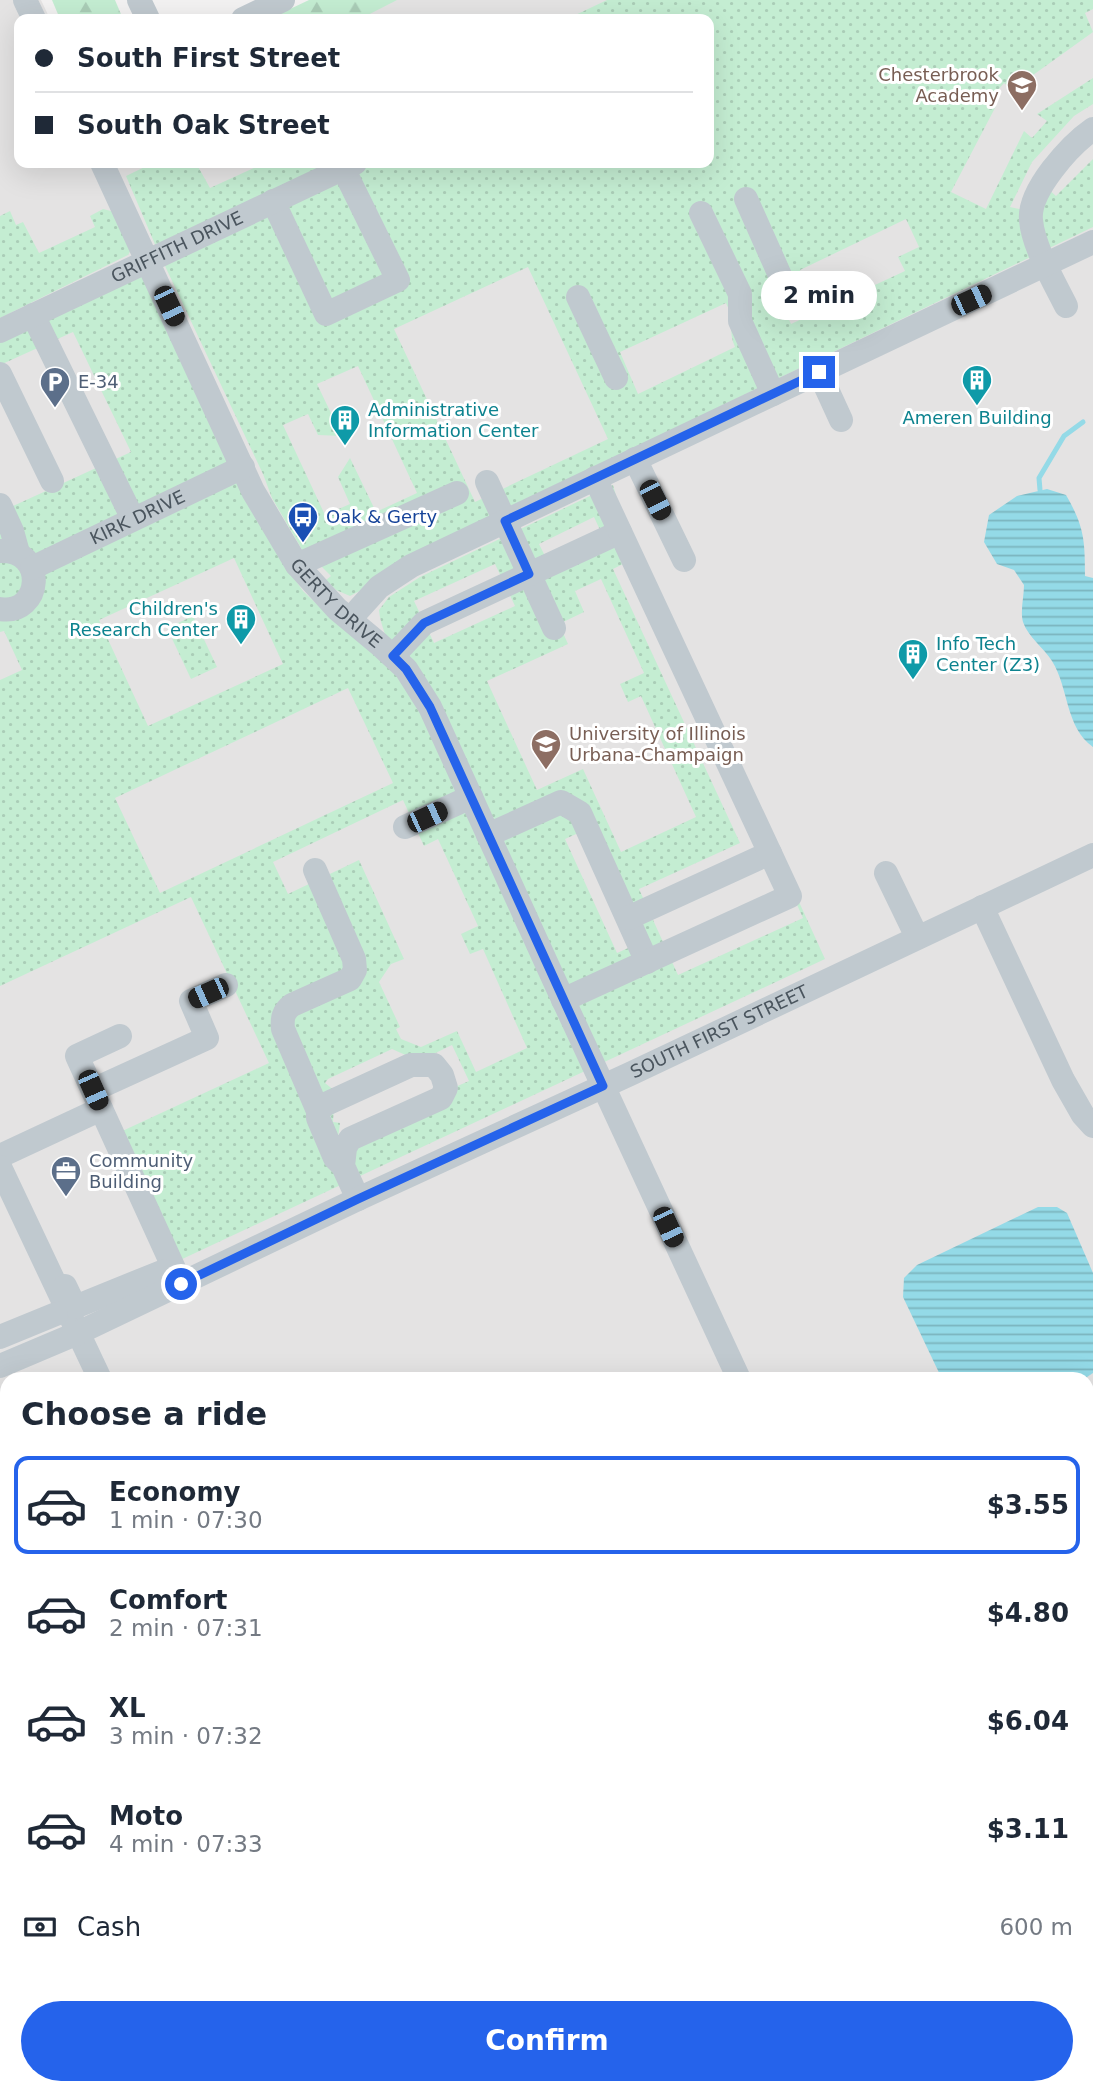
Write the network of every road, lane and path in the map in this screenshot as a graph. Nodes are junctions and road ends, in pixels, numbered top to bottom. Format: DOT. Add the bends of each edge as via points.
graph roads {
  1 [pos="283,0"];
  2 [pos="254,14"];
  3 [pos="1093,129"];
  4 [pos="104,168"];
  5 [pos="343,168"];
  6 [pos="350,168"];
  7 [pos="746,199"];
  8 [pos="273,201"];
  9 [pos="701,213"];
  10 [pos="1093,243"];
  11 [pos="148,261"];
  12 [pos="1046,264"];
  13 [pos="578,297"];
  14 [pos="790,298"];
  15 [pos="1066,306"];
  16 [pos="33,315"];
  17 [pos="0,331"];
  18 [pos="819,372"];
  19 [pos="0,374"];
  20 [pos="616,378"];
  21 [pos="774,394"];
  22 [pos="841,420"];
  23 [pos="635,460"];
  24 [pos="243,467"];
  25 [pos="595,478"];
  26 [pos="52,481"];
  27 [pos="487,482"];
  28 [pos="457,493"];
  29 [pos="0,505"];
  30 [pos="133,519"];
  31 [pos="505,521"];
  32 [pos="620,532"];
  33 [pos="17,557"];
  34 [pos="684,560"];
  35 [pos="297,565"];
  36 [pos="529,574"];
  37 [pos="0,609"];
  38 [pos="350,620"];
  39 [pos="555,628"];
  40 [pos="393,656"];
  41 [pos="471,797"];
  42 [pos="405,827"];
  43 [pos="488,835"];
  44 [pos="770,853"];
  45 [pos="1093,855"];
  46 [pos="315,870"];
  47 [pos="886,873"];
  48 [pos="982,908"];
  49 [pos="628,918"];
  50 [pos="917,937"];
  51 [pos="647,962"];
  52 [pos="226,985"];
  53 [pos="563,1000"];
  54 [pos="120,1036"];
  55 [pos="603,1086"];
  56 [pos="97,1100"];
  57 [pos="318,1111"];
  58 [pos="1093,1126"];
  59 [pos="0,1156"];
  60 [pos="343,1166"];
  61 [pos="0,1167"];
  62 [pos="358,1199"];
  63 [pos="32,1216"];
  64 [pos="172,1278"];
  65 [pos="56,1314"];
  66 [pos="78,1333"];
  67 [pos="0,1337"];
  68 [pos="0,1366"];
  69 [pos="97,1372"];
  70 [pos="736,1372"];
  1 -- 2 [label="street"];
  3 -- 12 [label="street" via="1055,165 1038,190 1030,219"];
  4 -- 11 [label="street, GERTY DRIVE"];
  5 -- 8 [label="street, GRIFFITH DRIVE"];
  6 -- 8 [label="street" via="398,281 326,314"];
  7 -- 14 [label="street"];
  8 -- 11 [label="street, GRIFFITH DRIVE"];
  9 -- 21 [label="street" via="740,294 740,321"];
  10 -- 12 [label="street"];
  11 -- 16 [label="street, GRIFFITH DRIVE"];
  11 -- 24 [label="street, GERTY DRIVE"];
  12 -- 15 [label="street"];
  12 -- 18 [label="street"];
  13 -- 20 [label="street"];
  16 -- 17 [label="street, GRIFFITH DRIVE"];
  16 -- 30 [label="street"];
  18 -- 21 [label="street"];
  18 -- 22 [label="street"];
  19 -- 26 [label="street"];
  21 -- 23 [label="street"];
  23 -- 25 [label="street"];
  23 -- 34 [label="street"];
  24 -- 30 [label="street, KIRK DRIVE"];
  24 -- 35 [label="street, GERTY DRIVE"];
  25 -- 31 [label="street"];
  25 -- 32 [label="street"];
  27 -- 31 [label="street"];
  28 -- 35 [label="street"];
  29 -- 33 [label="street"];
  30 -- 33 [label="street, KIRK DRIVE"];
  31 -- 36 [label="street"];
  31 -- 38 [label="street" via="395,574"];
  32 -- 36 [label="street"];
  32 -- 44 [label="street"];
  33 -- 37 [label="street" via="34,577 30,596 15,608"];
  35 -- 38 [label="street, GERTY DRIVE"];
  36 -- 39 [label="street"];
  36 -- 40 [label="street" via="424,623"];
  38 -- 40 [label="street, GERTY DRIVE"];
  40 -- 41 [label="street, GERTY DRIVE" via="430,707"];
  41 -- 42 [label="street"];
  41 -- 43 [label="street, GERTY DRIVE"];
  43 -- 49 [label="street" via="561,802 580,813"];
  43 -- 53 [label="street, GERTY DRIVE"];
  44 -- 49 [label="street"];
  44 -- 51 [label="street" via="790,896"];
  45 -- 48 [label="street, SOUTH FIRST STREET"];
  46 -- 57 [label="street" via="355,970 350,979 292,1005 282,1019"];
  47 -- 50 [label="street"];
  48 -- 50 [label="street, SOUTH FIRST STREET"];
  48 -- 58 [label="street" via="1063,1080"];
  49 -- 51 [label="street"];
  50 -- 55 [label="street, SOUTH FIRST STREET"];
  51 -- 53 [label="street"];
  52 -- 56 [label="street" via="191,1001 207,1038"];
  53 -- 55 [label="street, GERTY DRIVE"];
  54 -- 56 [label="street" via="77,1056"];
  55 -- 62 [label="street, SOUTH FIRST STREET"];
  55 -- 70 [label="street, GERTY DRIVE"];
  56 -- 59 [label="street"];
  56 -- 64 [label="street"];
  57 -- 60 [label="street" via="335,1158"];
  57 -- 60 [label="street" via="411,1065 434,1065 442,1075 446,1088 441,1098 350,1139"];
  60 -- 62 [label="street"];
  61 -- 66 [label="street"];
  62 -- 64 [label="street, SOUTH FIRST STREET"];
  63 -- 64 [label="street" via="75,1307"];
  64 -- 66 [label="street, SOUTH FIRST STREET"];
  65 -- 67 [label="street"];
  66 -- 68 [label="street, SOUTH FIRST STREET"];
  66 -- 69 [label="street"];
}
